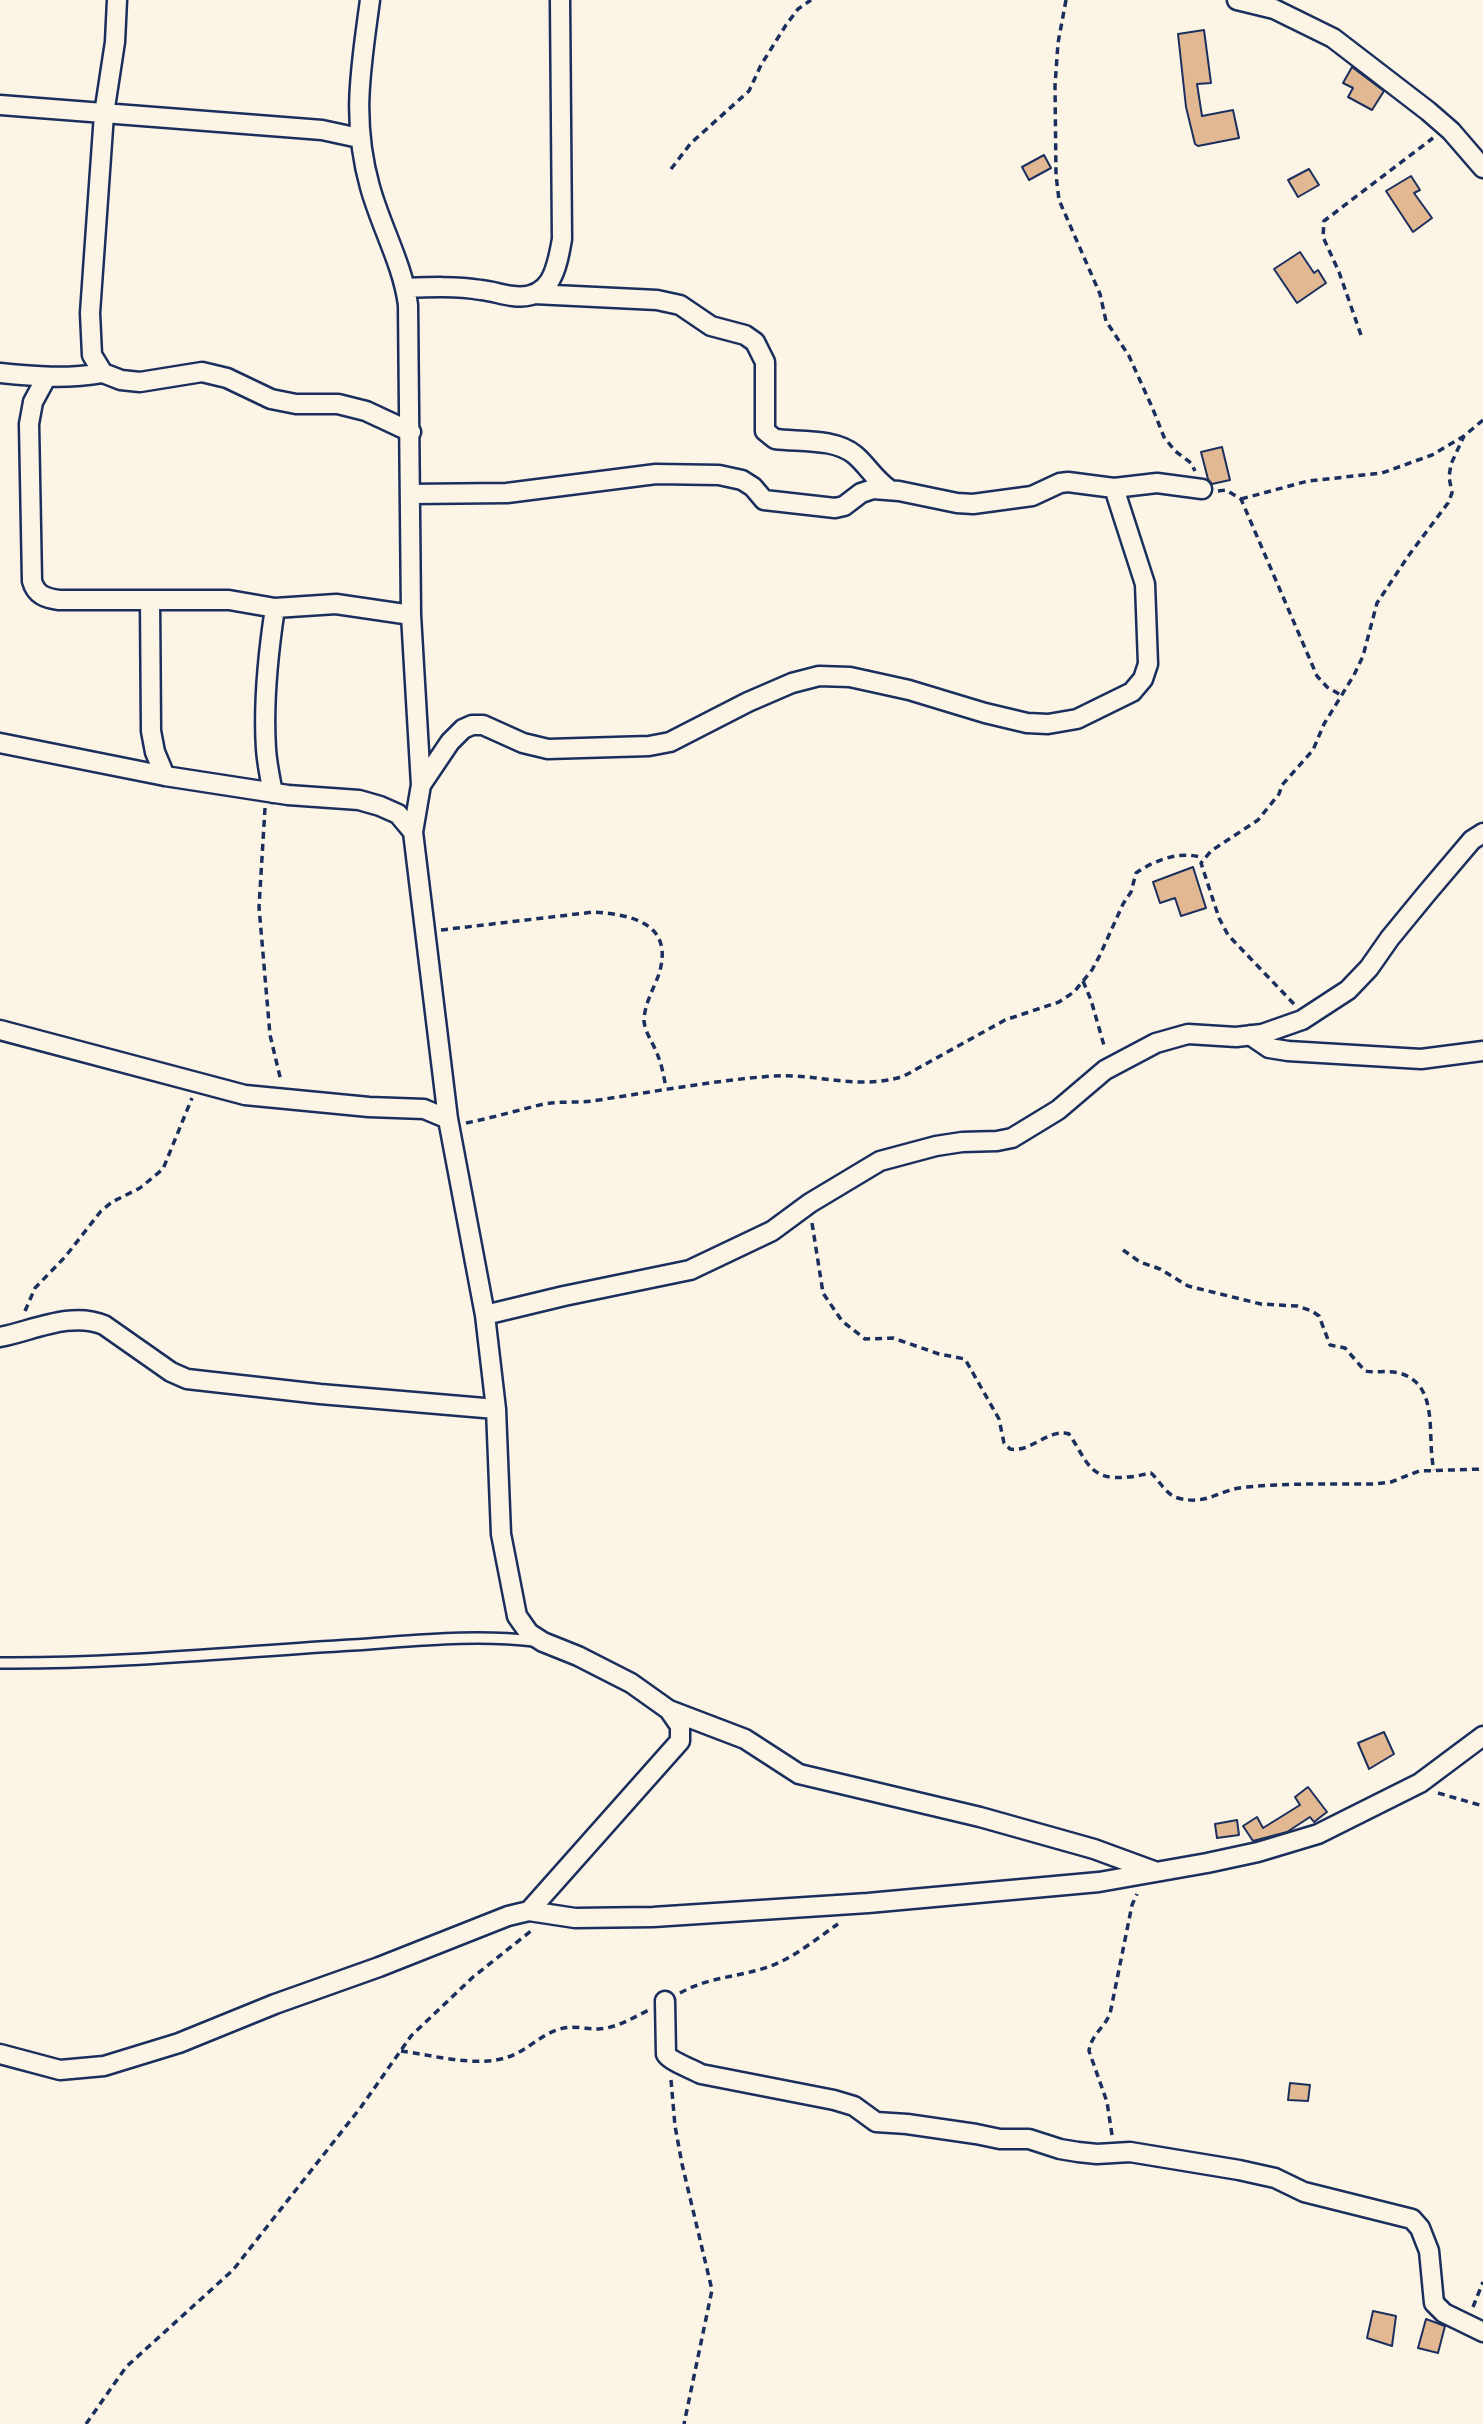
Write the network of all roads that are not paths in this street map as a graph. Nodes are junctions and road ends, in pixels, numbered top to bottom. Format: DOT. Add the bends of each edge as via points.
graph roads {
  1 [pos="117,0"];
  2 [pos="370,0"];
  3 [pos="560,0"];
  4 [pos="1237,0"];
  5 [pos="0,105"];
  6 [pos="104,114"];
  7 [pos="359,138"];
  8 [pos="1483,168"];
  9 [pos="406,288"];
  10 [pos="534,294"];
  11 [pos="0,373"];
  12 [pos="103,373"];
  13 [pos="46,378"];
  14 [pos="411,432"];
  15 [pos="1114,488"];
  16 [pos="1202,489"];
  17 [pos="890,490"];
  18 [pos="411,494"];
  19 [pos="150,600"];
  20 [pos="275,608"];
  21 [pos="411,614"];
  22 [pos="0,743"];
  23 [pos="165,776"];
  24 [pos="421,785"];
  25 [pos="269,792"];
  26 [pos="413,832"];
  27 [pos="1483,832"];
  28 [pos="0,1030"];
  29 [pos="1251,1035"];
  30 [pos="1483,1051"];
  31 [pos="447,1119"];
  32 [pos="485,1315"];
  33 [pos="0,1337"];
  34 [pos="496,1409"];
  35 [pos="542,1643"];
  36 [pos="0,1663"];
  37 [pos="670,1710"];
  38 [pos="1483,1736"];
  39 [pos="1155,1872"];
  40 [pos="529,1912"];
  41 [pos="665,2001"];
  42 [pos="0,2054"];
  43 [pos="1475,2328"];
  1 -- 6 [label="street"];
  2 -- 7 [label="street" via="358,99"];
  3 -- 10 [label="street" via="562,239 555,275"];
  4 -- 8 [label="street" via="1274,9 1333,38 1451,131"];
  5 -- 6 [label="street"];
  6 -- 7 [label="street" via="322,130"];
  6 -- 12 [label="street" via="90,313 92,355"];
  7 -- 9 [label="street" via="370,187"];
  9 -- 10 [label="street" via="445,286 516,297"];
  9 -- 14 [label="street"];
  10 -- 17 [label="street" via="657,300 680,305 711,326 745,335 755,342 765,362 765,431 770,437 841,447 854,453"];
  11 -- 13 [label="street"];
  12 -- 13 [label="street"];
  12 -- 14 [label="street" via="140,382 202,372 227,378 271,399 366,411"];
  13 -- 19 [label="street" via="33,402 29,424 35,590 59,600"];
  14 -- 18 [label="street"];
  15 -- 16 [label="street" via="1157,483"];
  15 -- 17 [label="street" via="1060,483 1032,496 973,505"];
  15 -- 24 [label="street" via="1145,584 1149,664 1132,692 1077,719 1027,723 909,690 850,677 819,676 748,702 670,742 649,746 548,749 472,725 450,742"];
  17 -- 18 [label="street" via="867,491 835,508 764,500 743,480 719,475 656,474 507,493"];
  18 -- 21 [label="street"];
  19 -- 20 [label="street" via="229,600"];
  19 -- 23 [label="street" via="150,731"];
  20 -- 21 [label="street" via="336,604"];
  20 -- 25 [label="street" via="266,709"];
  21 -- 24 [label="street"];
  22 -- 23 [label="street"];
  23 -- 25 [label="street"];
  24 -- 26 [label="street"];
  25 -- 26 [label="street" via="359,800 398,814"];
  26 -- 31 [label="street"];
  27 -- 29 [label="street" via="1427,892 1354,984 1291,1026"];
  28 -- 31 [label="street" via="245,1095 424,1109"];
  29 -- 30 [label="street" via="1269,1048 1288,1051 1421,1059"];
  29 -- 32 [label="street" via="1188,1034 1156,1043 1105,1070 1058,1110 1012,1138 962,1142 880,1161 772,1231 690,1270"];
  31 -- 32 [label="street"];
  32 -- 34 [label="street"];
  33 -- 34 [label="street" via="36,1327 94,1321 187,1379"];
  34 -- 35 [label="street" via="501,1534 517,1616"];
  35 -- 36 [label="lane" via="503,1638 444,1640 91,1662"];
  35 -- 37 [label="street" via="631,1683"];
  37 -- 39 [label="street" via="745,1739 799,1774 991,1820"];
  37 -- 40 [label="street" via="680,1726 680,1741"];
  38 -- 39 [label="street" via="1420,1783 1318,1834 1258,1852"];
  39 -- 40 [label="street" via="1099,1882 721,1914 603,1919"];
  40 -- 42 [label="street" via="508,1916 180,2043 104,2066 60,2070"];
  41 -- 43 [label="street" via="666,2054 701,2074 854,2106 876,2122 1029,2139 1060,2149 1130,2152 1275,2178 1304,2192 1412,2219 1429,2251 1434,2302 1444,2313"];
}
